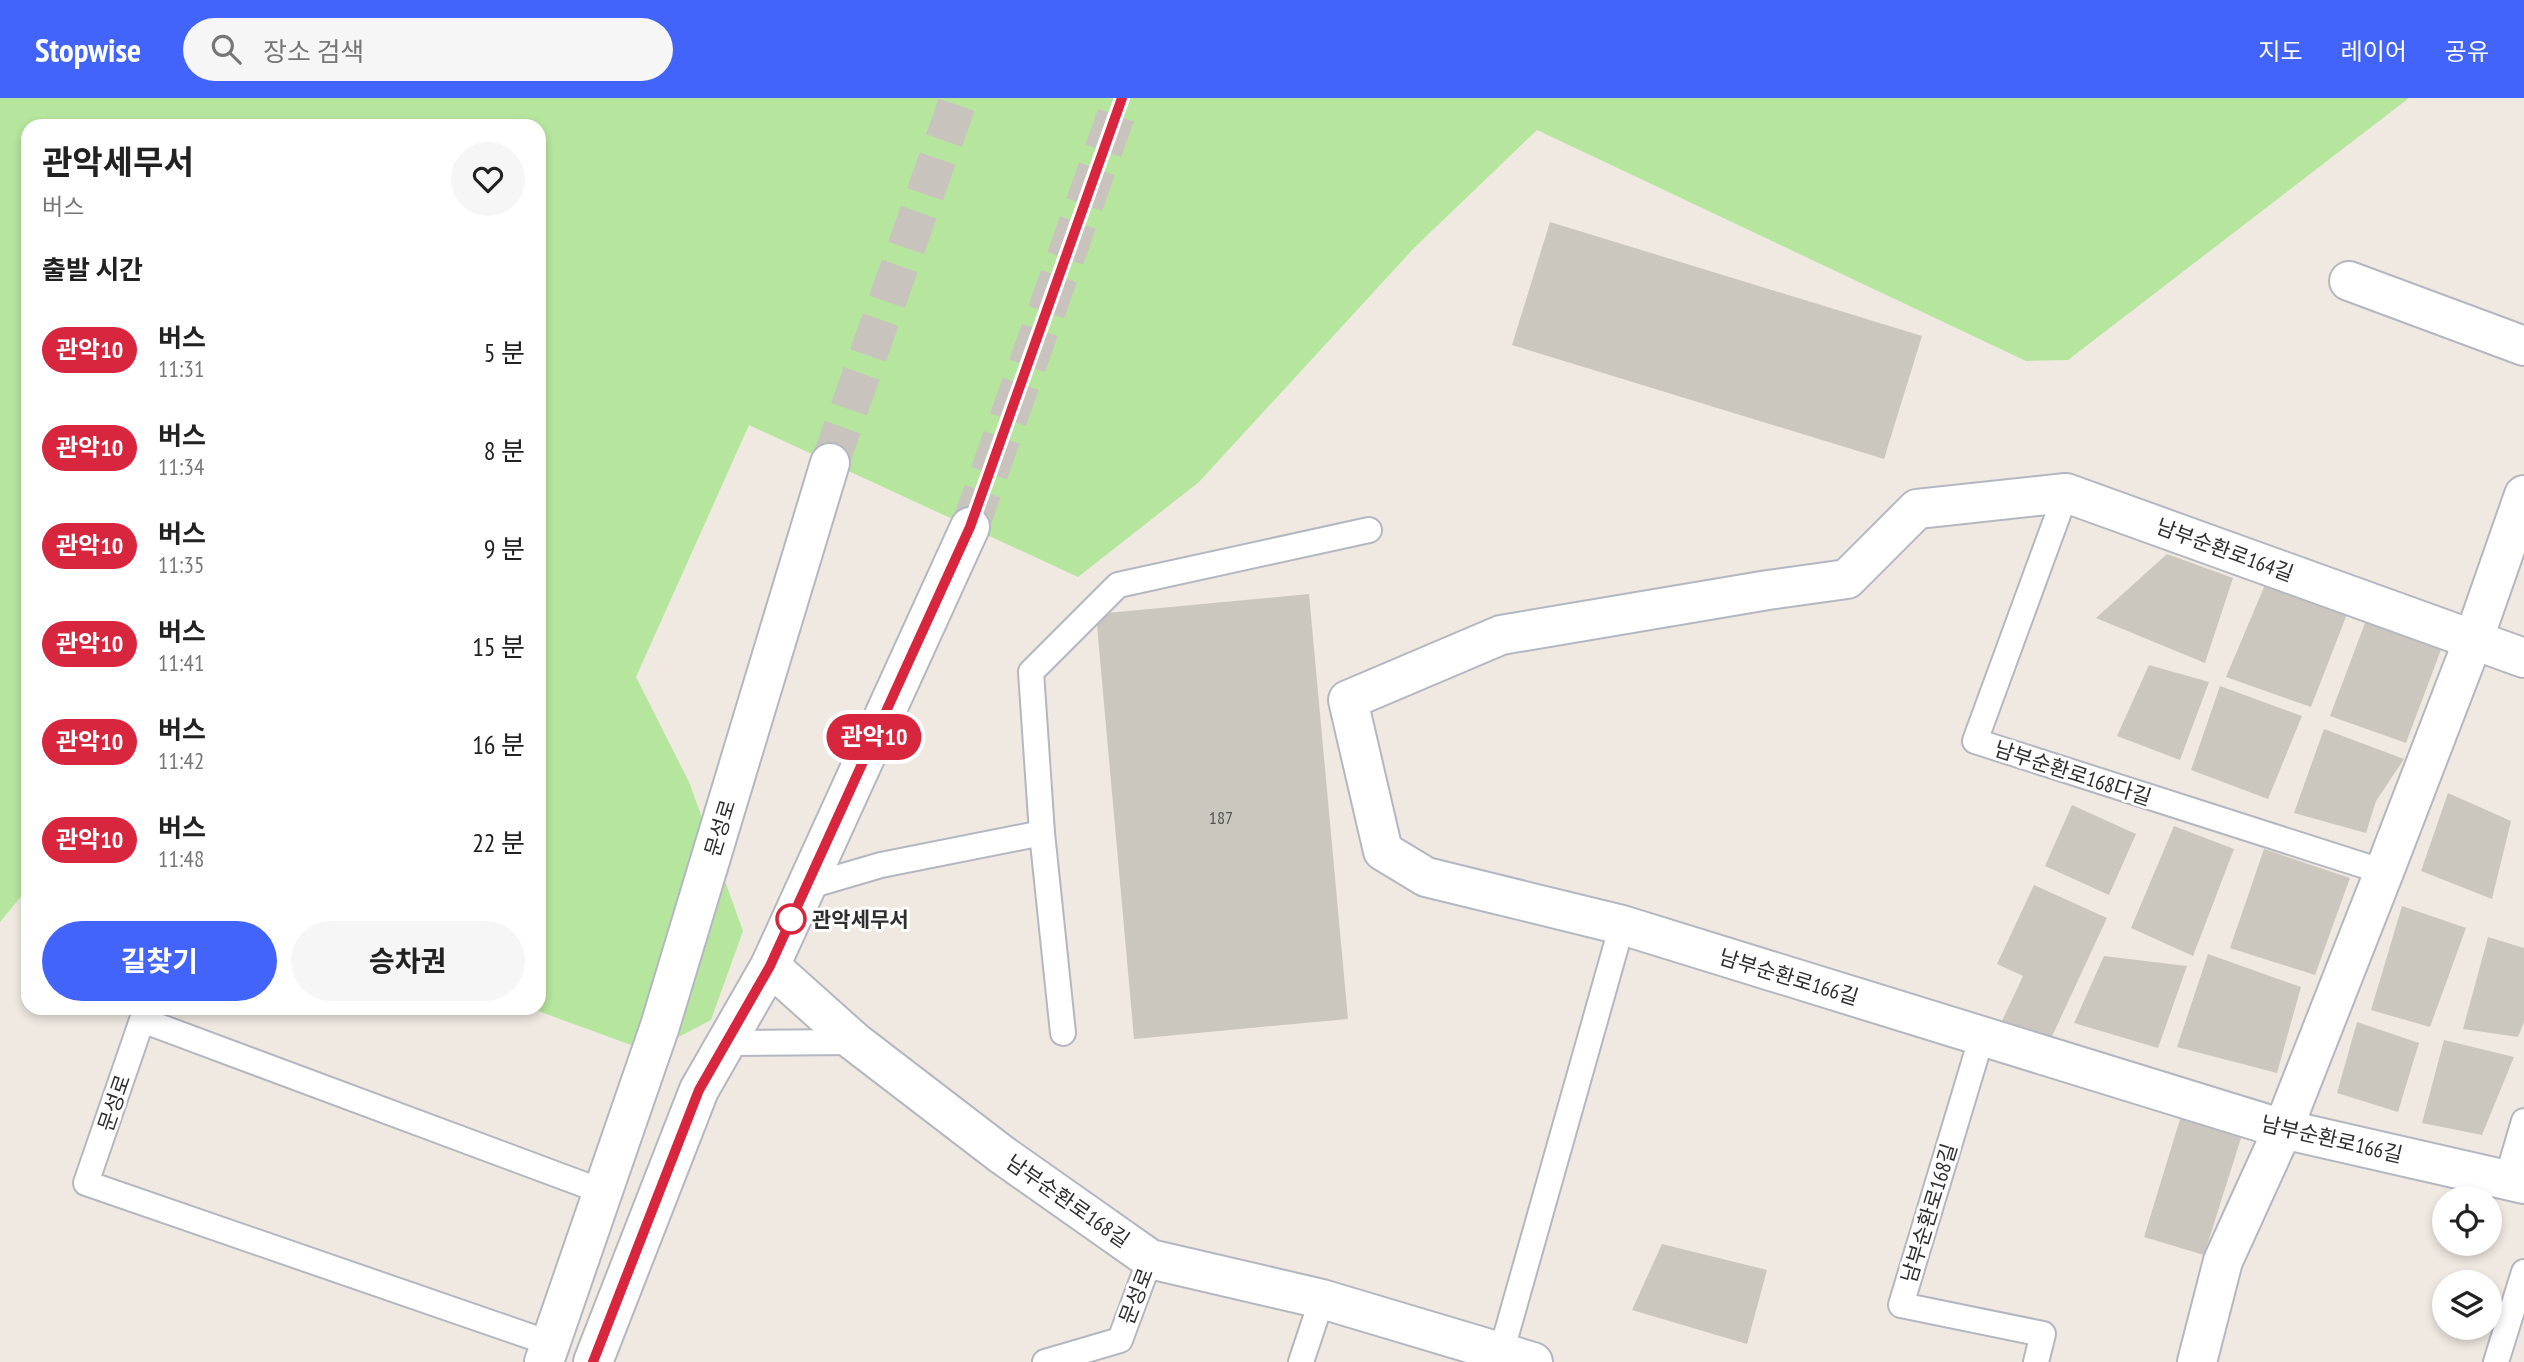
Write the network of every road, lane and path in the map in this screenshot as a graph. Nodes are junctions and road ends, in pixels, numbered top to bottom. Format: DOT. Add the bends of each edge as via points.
graph roads {
  1 [pos="2349,281"];
  2 [pos="2524,346"];
  3 [pos="830,463"];
  4 [pos="2066,493"];
  5 [pos="2524,495"];
  6 [pos="970,527"];
  7 [pos="1369,530"];
  8 [pos="1500,635"];
  9 [pos="2474,638"];
  10 [pos="2524,658"];
  11 [pos="1042,833"];
  12 [pos="2384,872"];
  13 [pos="806,887"];
  14 [pos="1622,925"];
  15 [pos="770,966"];
  16 [pos="1063,1033"];
  17 [pos="1982,1036"];
  18 [pos="855,1042"];
  19 [pos="726,1043"];
  20 [pos="2524,1121"];
  21 [pos="2283,1129"];
  22 [pos="2516,1181"];
  23 [pos="601,1191"];
  24 [pos="1150,1259"];
  25 [pos="2524,1272"];
  26 [pos="1322,1299"];
  27 [pos="548,1353"];
  28 [pos="1517,1358"];
  29 [pos="593,1362"];
  30 [pos="1045,1362"];
  31 [pos="1301,1362"];
  32 [pos="2036,1362"];
  33 [pos="2197,1362"];
  34 [pos="2496,1362"];
  1 -- 2 [label="street"];
  3 -- 23 [label="street, 문성로" via="660,1027"];
  4 -- 8 [label="street, 남부순환로164길" via="1917,509 1847,579"];
  4 -- 9 [label="street, 남부순환로164길"];
  4 -- 12 [label="lane, 남부순환로168다길" via="1975,741"];
  5 -- 9 [label="street"];
  6 -- 13 [label="street"];
  7 -- 11 [label="lane" via="1118,585 1031,672"];
  8 -- 14 [label="street, 남부순환로166길" via="1348,700 1383,851 1426,877"];
  9 -- 10 [label="street, 남부순환로164길"];
  9 -- 12 [label="street"];
  11 -- 13 [label="lane" via="881,865"];
  11 -- 16 [label="lane"];
  12 -- 21 [label="street"];
  13 -- 15 [label="street"];
  14 -- 17 [label="street, 남부순환로166길"];
  14 -- 28 [label="lane, 남부순환로168길"];
  15 -- 18 [label="street, 남부순환로168길"];
  15 -- 19 [label="street"];
  17 -- 21 [label="street, 남부순환로166길"];
  17 -- 32 [label="lane, 남부순환로168길" via="1901,1305 2043,1334"];
  18 -- 19 [label="lane"];
  18 -- 24 [label="street, 남부순환로168길" via="1001,1154"];
  19 -- 29 [label="street" via="699,1090"];
  20 -- 22 [label="lane, 남부순환로166길"];
  21 -- 22 [label="street, 남부순환로166길"];
  21 -- 33 [label="street" via="2223,1261"];
  23 -- 27 [label="street, 문성로"];
  23 -- 27 [label="lane, 문성로" via="142,1020 86,1183"];
  24 -- 26 [label="street, 남부순환로168길"];
  24 -- 30 [label="lane, 문성로" via="1120,1340"];
  25 -- 34 [label="lane"];
  26 -- 28 [label="street, 남부순환로168길"];
  26 -- 31 [label="lane"];
}
